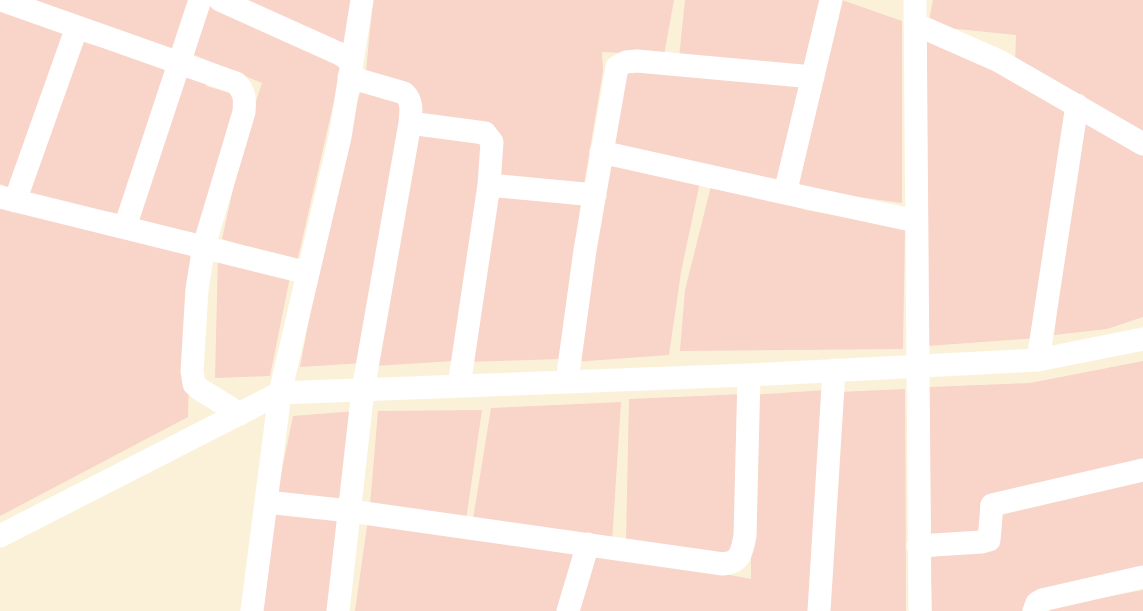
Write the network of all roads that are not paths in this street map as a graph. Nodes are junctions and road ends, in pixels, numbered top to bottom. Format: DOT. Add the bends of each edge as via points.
graph roads {
  1 [pos="1,0"];
  2 [pos="201,0"];
  3 [pos="220,0"];
  4 [pos="362,0"];
  5 [pos="831,0"];
  6 [pos="915,0"];
  7 [pos="915,24"];
  8 [pos="77,27"];
  9 [pos="180,64"];
  10 [pos="350,69"];
  11 [pos="813,77"];
  12 [pos="1077,105"];
  13 [pos="410,123"];
  14 [pos="1143,144"];
  15 [pos="601,152"];
  16 [pos="489,185"];
  17 [pos="785,193"];
  18 [pos="594,195"];
  19 [pos="8,199"];
  20 [pos="915,221"];
  21 [pos="125,227"];
  22 [pos="204,246"];
  23 [pos="308,272"];
  24 [pos="1143,339"];
  25 [pos="1038,360"];
  26 [pos="916,366"];
  27 [pos="834,370"];
  28 [pos="749,375"];
  29 [pos="567,381"];
  30 [pos="459,386"];
  31 [pos="363,390"];
  32 [pos="280,393"];
  33 [pos="240,414"];
  34 [pos="1143,470"];
  35 [pos="266,502"];
  36 [pos="350,511"];
  37 [pos="0,536"];
  38 [pos="587,544"];
  39 [pos="918,546"];
  40 [pos="1143,577"];
  41 [pos="252,611"];
  42 [pos="338,611"];
  43 [pos="568,611"];
  44 [pos="819,611"];
  45 [pos="920,611"];
  46 [pos="1034,611"];
  1 -- 8 [label="street"];
  2 -- 9 [label="street"];
  3 -- 10 [label="street" via="340,54"];
  4 -- 10 [label="street"];
  5 -- 11 [label="street"];
  6 -- 7 [label="street"];
  7 -- 12 [label="street" via="999,61"];
  7 -- 20 [label="street"];
  8 -- 9 [label="street"];
  8 -- 19 [label="street"];
  9 -- 21 [label="street"];
  9 -- 22 [label="street" via="236,83 246,99"];
  10 -- 13 [label="street" via="404,93 410,102"];
  10 -- 23 [label="street" via="340,137"];
  11 -- 15 [label="street" via="626,62 617,66"];
  11 -- 17 [label="street"];
  12 -- 14 [label="street"];
  12 -- 25 [label="street"];
  13 -- 16 [label="street" via="485,132 492,142"];
  13 -- 31 [label="street"];
  15 -- 17 [label="street"];
  15 -- 18 [label="street"];
  16 -- 18 [label="street"];
  16 -- 30 [label="street"];
  17 -- 20 [label="street"];
  18 -- 29 [label="street"];
  19 -- 21 [label="street"];
  20 -- 26 [label="street"];
  21 -- 22 [label="street"];
  22 -- 23 [label="street"];
  22 -- 33 [label="street" via="196,302 194,384"];
  23 -- 32 [label="street"];
  24 -- 25 [label="street"];
  25 -- 26 [label="street"];
  26 -- 27 [label="street"];
  26 -- 39 [label="street"];
  27 -- 28 [label="street"];
  27 -- 44 [label="street"];
  28 -- 29 [label="street"];
  28 -- 38 [label="street" via="745,536 738,559 723,564"];
  29 -- 30 [label="street"];
  30 -- 31 [label="street"];
  31 -- 32 [label="street"];
  31 -- 36 [label="street"];
  32 -- 33 [label="street"];
  32 -- 35 [label="street"];
  33 -- 37 [label="street"];
  34 -- 39 [label="street" via="998,502 990,512 989,540"];
  35 -- 36 [label="street"];
  35 -- 41 [label="street"];
  36 -- 38 [label="street"];
  36 -- 42 [label="street"];
  38 -- 43 [label="street"];
  39 -- 45 [label="street"];
  40 -- 46 [label="street" via="1042,600"];
}
